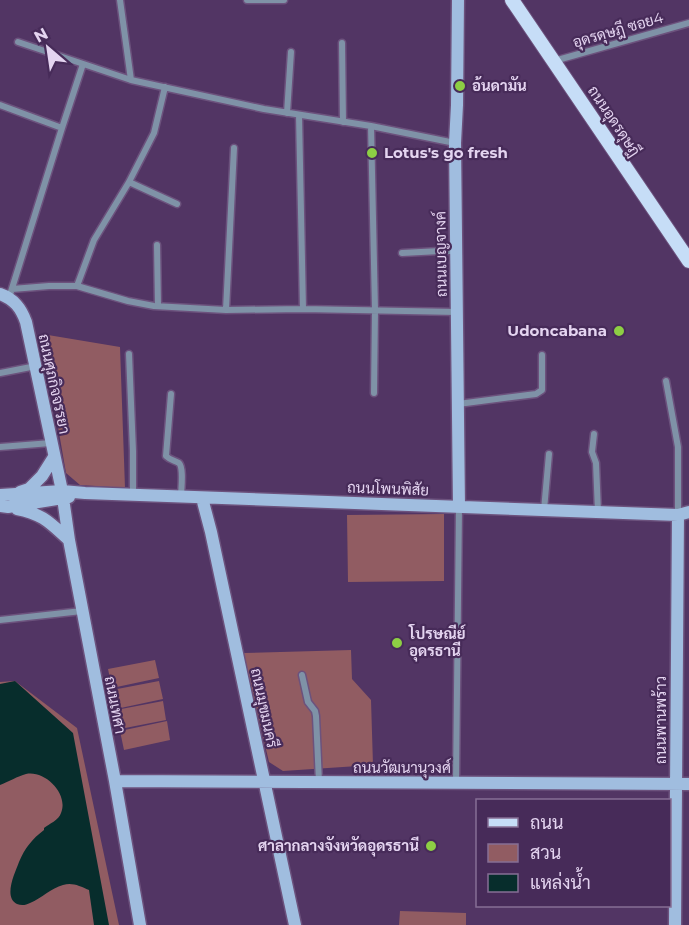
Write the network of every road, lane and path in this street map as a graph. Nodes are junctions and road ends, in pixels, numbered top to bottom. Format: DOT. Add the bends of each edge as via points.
graph roads {
  1 [pos="120,0"];
  2 [pos="251,0"];
  3 [pos="284,0"];
  4 [pos="458,0"];
  5 [pos="512,0"];
  6 [pos="689,22"];
  7 [pos="18,42"];
  8 [pos="342,43"];
  9 [pos="291,52"];
  10 [pos="553,61"];
  11 [pos="83,64"];
  12 [pos="130,80"];
  13 [pos="165,87"];
  14 [pos="0,105"];
  15 [pos="287,113"];
  16 [pos="299,115"];
  17 [pos="343,122"];
  18 [pos="371,126"];
  19 [pos="62,128"];
  20 [pos="454,143"];
  21 [pos="234,148"];
  22 [pos="129,182"];
  23 [pos="177,204"];
  24 [pos="158,245"];
  25 [pos="456,252"];
  26 [pos="402,253"];
  27 [pos="689,261"];
  28 [pos="77,286"];
  29 [pos="7,294"];
  30 [pos="158,306"];
  31 [pos="303,309"];
  32 [pos="226,310"];
  33 [pos="375,310"];
  34 [pos="457,312"];
  35 [pos="129,354"];
  36 [pos="542,355"];
  37 [pos="36,366"];
  38 [pos="0,374"];
  39 [pos="666,381"];
  40 [pos="375,393"];
  41 [pos="171,394"];
  42 [pos="458,404"];
  43 [pos="594,434"];
  44 [pos="51,443"];
  45 [pos="0,447"];
  46 [pos="549,454"];
  47 [pos="54,458"];
  48 [pos="62,495"];
  49 [pos="133,495"];
  50 [pos="181,497"];
  51 [pos="202,498"];
  52 [pos="5,501"];
  53 [pos="459,507"];
  54 [pos="544,510"];
  55 [pos="597,512"];
  56 [pos="683,513"];
  57 [pos="69,540"];
  58 [pos="82,611"];
  59 [pos="0,620"];
  60 [pos="302,675"];
  61 [pos="115,781"];
  62 [pos="264,782"];
  63 [pos="319,782"];
  64 [pos="456,783"];
  65 [pos="682,784"];
  66 [pos="140,925"];
  67 [pos="295,925"];
  68 [pos="675,925"];
  1 -- 12 [label="street"];
  2 -- 3 [label="street"];
  4 -- 20 [label="street, ถนนเบญจางค์"];
  5 -- 10 [label="main road, ถนนอุดรดุษฎี"];
  6 -- 10 [label="street, อุดรดุษฎี ซอย4"];
  7 -- 11 [label="street"];
  8 -- 17 [label="street"];
  9 -- 15 [label="street"];
  10 -- 27 [label="main road, ถนนอุดรดุษฎี"];
  11 -- 12 [label="street"];
  11 -- 19 [label="street"];
  12 -- 13 [label="street"];
  13 -- 15 [label="street"];
  13 -- 22 [label="street" via="154,133"];
  14 -- 19 [label="street"];
  15 -- 16 [label="street"];
  16 -- 17 [label="street"];
  16 -- 31 [label="street"];
  17 -- 18 [label="street"];
  18 -- 20 [label="street"];
  18 -- 33 [label="street"];
  19 -- 29 [label="street"];
  20 -- 25 [label="street, ถนนเบญจางค์"];
  21 -- 32 [label="street"];
  22 -- 23 [label="street"];
  22 -- 28 [label="street" via="94,240"];
  24 -- 30 [label="street"];
  25 -- 26 [label="street"];
  25 -- 34 [label="street, ถนนเบญจางค์"];
  28 -- 29 [label="street" via="49,286"];
  28 -- 30 [label="street"];
  29 -- 37 [label="street, ถนนศุภกิจจรรยา" via="22,312"];
  30 -- 32 [label="street"];
  31 -- 32 [label="street"];
  31 -- 33 [label="street"];
  33 -- 34 [label="street"];
  33 -- 40 [label="street"];
  34 -- 42 [label="street, ถนนเบญจางค์"];
  35 -- 49 [label="street"];
  36 -- 42 [label="street" via="540,392"];
  37 -- 38 [label="street"];
  37 -- 44 [label="street, ถนนศุภกิจจรรยา"];
  39 -- 56 [label="street" via="678,447"];
  41 -- 50 [label="street" via="166,456 182,468"];
  42 -- 53 [label="street, ถนนเบญจางค์"];
  43 -- 55 [label="street"];
  44 -- 45 [label="street"];
  44 -- 47 [label="street, ถนนศุภกิจจรรยา"];
  46 -- 54 [label="street"];
  47 -- 48 [label="street, ถนนศุภกิจจรรยา"];
  47 -- 52 [label="street" via="29,489"];
  48 -- 49 [label="street, ถนนโพนพิสัย"];
  48 -- 52 [label="street, ถนนโพนพิสัย"];
  48 -- 57 [label="street, ถนนเทศา"];
  49 -- 50 [label="street, ถนนโพนพิสัย"];
  50 -- 51 [label="street, ถนนโพนพิสัย"];
  51 -- 53 [label="street, ถนนโพนพิสัย"];
  51 -- 62 [label="street, ถนนมุขมนครี"];
  52 -- 57 [label="street" via="33,512"];
  53 -- 54 [label="street, ถนนโพนพิสัย"];
  53 -- 64 [label="street"];
  54 -- 55 [label="street, ถนนโพนพิสัย"];
  55 -- 56 [label="street, ถนนโพนพิสัย"];
  56 -- 65 [label="street, ถนนพานพร้าว"];
  57 -- 58 [label="street, ถนนเทศา"];
  58 -- 59 [label="street"];
  58 -- 61 [label="street, ถนนเทศา"];
  60 -- 63 [label="street" via="308,702 316,716"];
  61 -- 62 [label="street, ถนนวัฒนานุวงศ์"];
  61 -- 66 [label="street, ถนนเทศา"];
  62 -- 63 [label="street, ถนนวัฒนานุวงศ์"];
  62 -- 67 [label="street, ถนนมุขมนครี"];
  63 -- 64 [label="street, ถนนวัฒนานุวงศ์"];
  64 -- 65 [label="street, ถนนวัฒนานุวงศ์"];
  65 -- 68 [label="street, ถนนพานพร้าว"];
}
